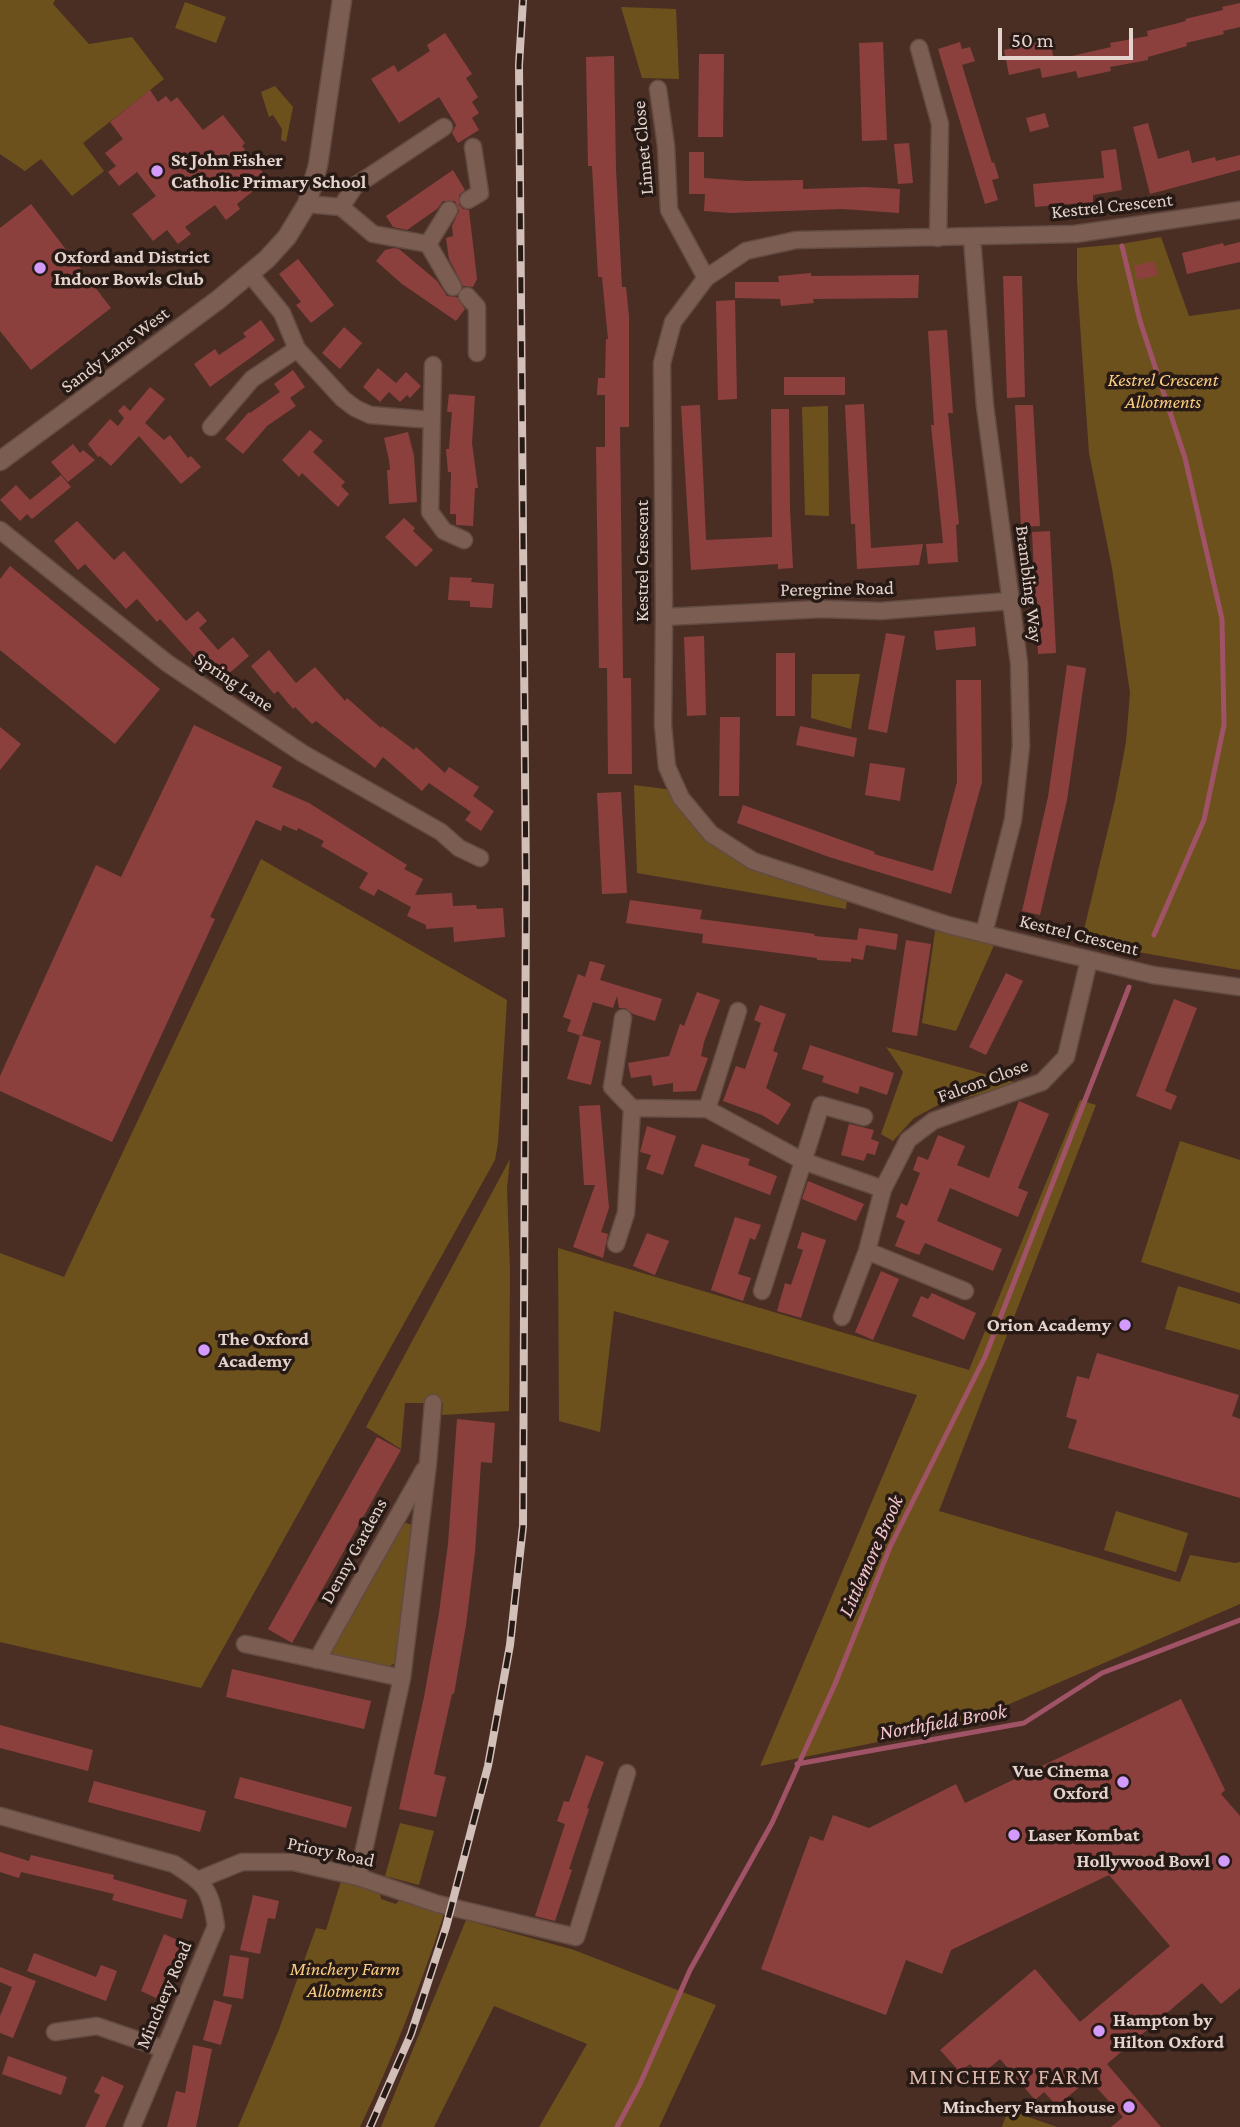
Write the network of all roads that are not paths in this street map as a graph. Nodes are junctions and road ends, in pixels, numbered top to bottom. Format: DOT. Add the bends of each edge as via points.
graph roads {
  1 [pos="342,0"];
  2 [pos="919,48"];
  3 [pos="658,89"];
  4 [pos="444,127"];
  5 [pos="473,147"];
  6 [pos="468,200"];
  7 [pos="307,204"];
  8 [pos="341,206"];
  9 [pos="449,210"];
  10 [pos="1240,210"];
  11 [pos="972,237"];
  12 [pos="938,238"];
  13 [pos="428,244"];
  14 [pos="250,274"];
  15 [pos="706,278"];
  16 [pos="453,286"];
  17 [pos="467,296"];
  18 [pos="297,349"];
  19 [pos="477,353"];
  20 [pos="433,365"];
  21 [pos="432,420"];
  22 [pos="211,427"];
  23 [pos="0,461"];
  24 [pos="0,530"];
  25 [pos="464,540"];
  26 [pos="1010,601"];
  27 [pos="664,617"];
  28 [pos="480,858"];
  29 [pos="984,933"];
  30 [pos="1089,960"];
  31 [pos="1240,987"];
  32 [pos="738,1011"];
  33 [pos="623,1018"];
  34 [pos="632,1108"];
  35 [pos="707,1109"];
  36 [pos="864,1116"];
  37 [pos="803,1161"];
  38 [pos="883,1189"];
  39 [pos="616,1244"];
  40 [pos="867,1251"];
  41 [pos="762,1291"];
  42 [pos="965,1291"];
  43 [pos="842,1317"];
  44 [pos="433,1403"];
  45 [pos="428,1463"];
  46 [pos="245,1644"];
  47 [pos="317,1660"];
  48 [pos="402,1678"];
  49 [pos="627,1773"];
  50 [pos="0,1816"];
  51 [pos="358,1877"];
  52 [pos="198,1880"];
  53 [pos="55,2032"];
  54 [pos="164,2049"];
  55 [pos="132,2127"];
  1 -- 7 [label="street, Sandy Lane West" via="325,127"];
  2 -- 12 [label="street" via="940,124"];
  3 -- 15 [label="street, Linnet Close" via="669,210"];
  4 -- 8 [label="street" via="355,186"];
  5 -- 6 [label="street" via="480,193"];
  7 -- 8 [label="street"];
  7 -- 14 [label="street, Sandy Lane West" via="287,237"];
  8 -- 13 [label="street" via="373,234"];
  9 -- 13 [label="street"];
  10 -- 11 [label="street, Kestrel Crescent" via="1074,234"];
  11 -- 12 [label="street, Kestrel Crescent"];
  11 -- 26 [label="street, Brambling Way" via="985,406"];
  12 -- 15 [label="street, Kestrel Crescent" via="796,240 746,251"];
  13 -- 16 [label="street"];
  14 -- 18 [label="street" via="282,313"];
  14 -- 23 [label="street, Sandy Lane West"];
  15 -- 27 [label="street, Kestrel Crescent" via="673,321 662,363"];
  17 -- 19 [label="street" via="477,307"];
  18 -- 21 [label="street" via="355,408 370,415"];
  18 -- 22 [label="street" via="252,379"];
  20 -- 21 [label="street"];
  21 -- 25 [label="street" via="430,512 443,531"];
  24 -- 28 [label="street, Spring Lane" via="167,663 302,753 440,832 454,854"];
  26 -- 27 [label="street, Peregrine Road" via="880,611"];
  26 -- 29 [label="street, Brambling Way" via="1019,663 1021,746 1013,820"];
  27 -- 29 [label="street, Kestrel Crescent" via="667,767 681,798 711,835 753,861"];
  29 -- 30 [label="street, Kestrel Crescent"];
  30 -- 31 [label="street, Kestrel Crescent" via="1153,975"];
  30 -- 38 [label="street, Falcon Close" via="1066,1057 1042,1082 933,1121 908,1140"];
  32 -- 35 [label="street"];
  33 -- 34 [label="street" via="611,1087"];
  34 -- 35 [label="street"];
  34 -- 39 [label="street" via="626,1213"];
  35 -- 37 [label="street"];
  36 -- 37 [label="street" via="821,1105"];
  37 -- 38 [label="street"];
  37 -- 41 [label="street"];
  38 -- 40 [label="street, Falcon Close"];
  40 -- 42 [label="street"];
  40 -- 43 [label="street, Falcon Close"];
  44 -- 45 [label="street, Denny Gardens"];
  45 -- 47 [label="street, Denny Gardens"];
  45 -- 48 [label="street, Denny Gardens"];
  46 -- 47 [label="street"];
  47 -- 48 [label="street"];
  48 -- 51 [label="street, Denny Gardens"];
  49 -- 51 [label="street, Priory Road" via="576,1937 438,1904"];
  50 -- 52 [label="street" via="174,1864"];
  51 -- 52 [label="street, Priory Road" via="293,1862 242,1862"];
  52 -- 54 [label="street, Minchery Road" via="211,1896 216,1926"];
  53 -- 54 [label="street" via="97,2026"];
  54 -- 55 [label="street, Minchery Road"];
}
